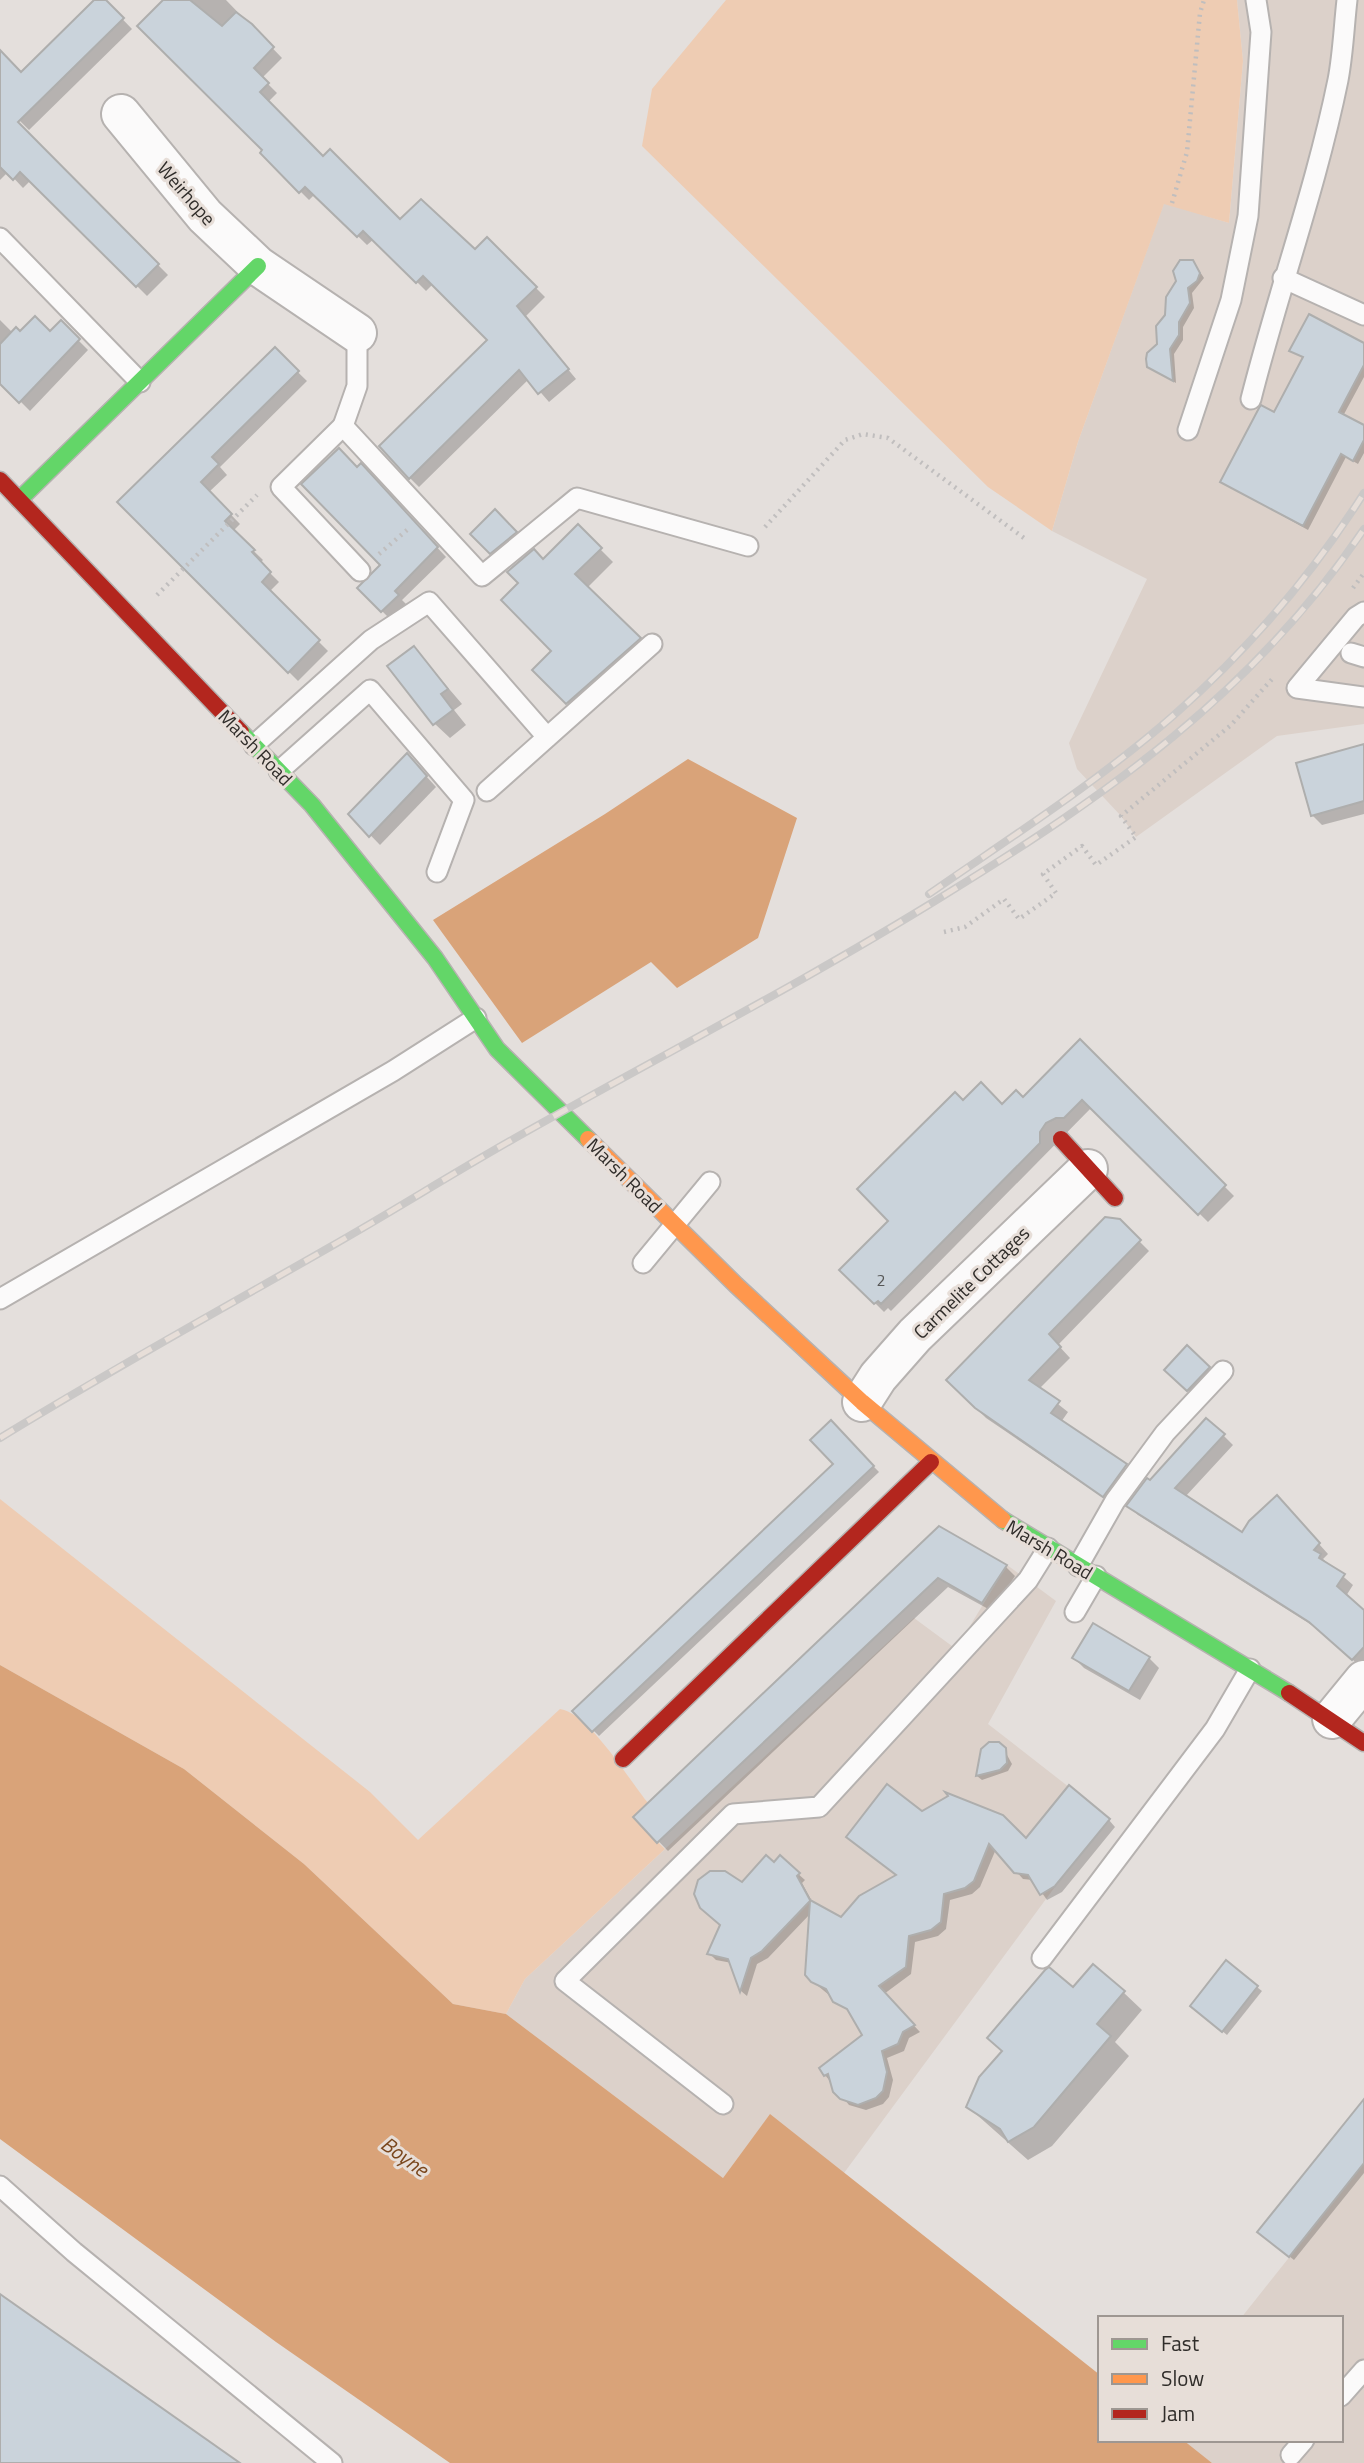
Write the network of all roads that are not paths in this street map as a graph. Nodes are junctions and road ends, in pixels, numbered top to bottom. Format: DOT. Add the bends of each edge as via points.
graph roads {
  1 [pos="1256,0"];
  2 [pos="1347,0"];
  3 [pos="121,114"];
  4 [pos="0,239"];
  5 [pos="258,266"];
  6 [pos="1283,278"];
  7 [pos="1364,315"];
  8 [pos="357,332"];
  9 [pos="140,382"];
  10 [pos="1251,399"];
  11 [pos="342,426"];
  12 [pos="1188,430"];
  13 [pos="0,480"];
  14 [pos="19,500"];
  15 [pos="748,546"];
  16 [pos="360,571"];
  17 [pos="1364,612"];
  18 [pos="652,644"];
  19 [pos="1364,697"];
  20 [pos="547,737"];
  21 [pos="254,745"];
  22 [pos="279,771"];
  23 [pos="487,791"];
  24 [pos="437,872"];
  25 [pos="476,1018"];
  26 [pos="1061,1139"];
  27 [pos="1088,1168"];
  28 [pos="710,1182"];
  29 [pos="1115,1198"];
  30 [pos="675,1224"];
  31 [pos="643,1263"];
  32 [pos="0,1299"];
  33 [pos="1223,1371"];
  34 [pos="862,1402"];
  35 [pos="931,1462"];
  36 [pos="1048,1548"];
  37 [pos="1078,1566"];
  38 [pos="1096,1576"];
  39 [pos="1074,1612"];
  40 [pos="1250,1669"];
  41 [pos="1364,1680"];
  42 [pos="1332,1718"];
  43 [pos="1364,1743"];
  44 [pos="623,1759"];
  45 [pos="1042,1958"];
  46 [pos="723,2104"];
  47 [pos="0,2186"];
  48 [pos="1364,2370"];
  49 [pos="1343,2394"];
  50 [pos="332,2463"];
  1 -- 12 [label="lane" via="1261,32 1248,216 1231,300"];
  2 -- 6 [label="lane" via="1333,102"];
  3 -- 5 [label="street, Weirhope" via="205,216"];
  4 -- 9 [label="lane"];
  5 -- 8 [label="street, Weirhope"];
  5 -- 9 [label="main road"];
  6 -- 7 [label="lane"];
  6 -- 10 [label="lane"];
  8 -- 11 [label="lane" via="357,386"];
  9 -- 14 [label="main road"];
  11 -- 15 [label="lane" via="482,576 577,498"];
  11 -- 16 [label="lane" via="281,487"];
  13 -- 14 [label="main road, Marsh Road"];
  14 -- 21 [label="main road, Marsh Road"];
  17 -- 19 [label="lane" via="1297,688"];
  18 -- 20 [label="lane"];
  20 -- 21 [label="lane" via="429,602 371,640"];
  20 -- 23 [label="lane"];
  21 -- 22 [label="main road, Marsh Road"];
  22 -- 24 [label="lane" via="370,690 464,800"];
  22 -- 25 [label="main road, Marsh Road" via="418,936"];
  25 -- 30 [label="main road, Marsh Road" via="497,1049"];
  25 -- 32 [label="lane" via="394,1072"];
  26 -- 27 [label="main road"];
  27 -- 29 [label="main road"];
  27 -- 34 [label="street, Carmelite Cottages" via="915,1335"];
  28 -- 30 [label="lane"];
  30 -- 31 [label="lane"];
  30 -- 34 [label="main road, Marsh Road"];
  33 -- 37 [label="lane" via="1165,1433 1115,1501"];
  34 -- 35 [label="main road, Marsh Road"];
  35 -- 36 [label="main road, Marsh Road" via="1004,1521"];
  35 -- 44 [label="main road"];
  36 -- 37 [label="main road, Marsh Road"];
  36 -- 46 [label="lane" via="1028,1580 819,1807 733,1814 565,1981"];
  37 -- 38 [label="main road, Marsh Road"];
  38 -- 39 [label="lane"];
  38 -- 40 [label="main road, Marsh Road"];
  40 -- 42 [label="main road, Marsh Road"];
  40 -- 45 [label="lane" via="1215,1729"];
  41 -- 42 [label="street"];
  42 -- 43 [label="main road, Marsh Road"];
  47 -- 50 [label="lane"];
  48 -- 49 [label="lane"];
}
